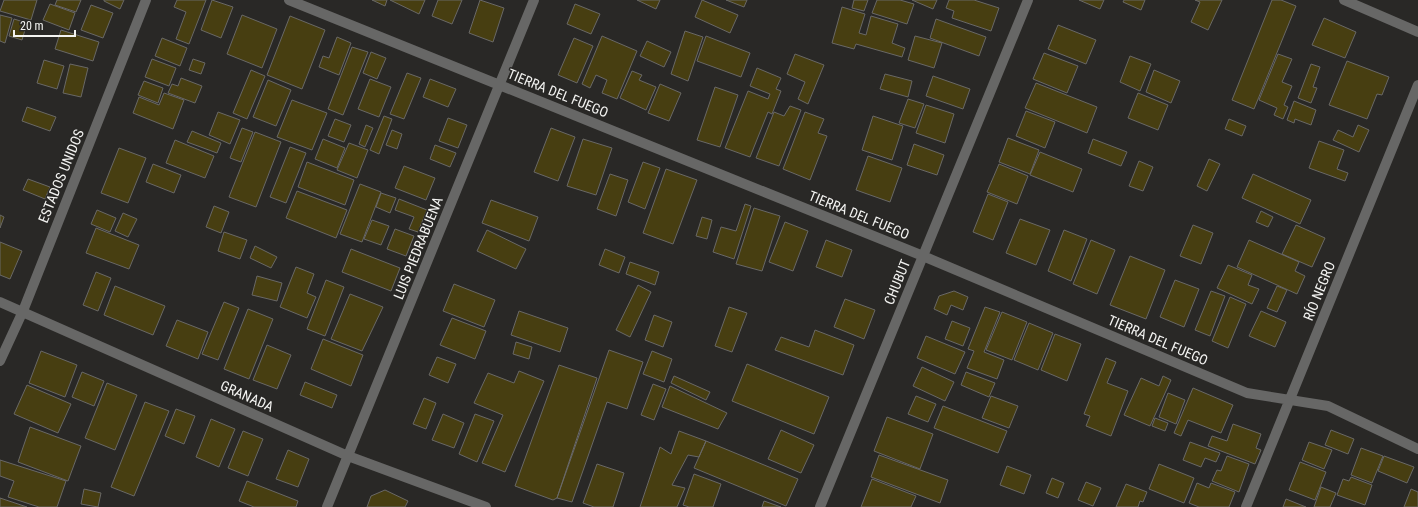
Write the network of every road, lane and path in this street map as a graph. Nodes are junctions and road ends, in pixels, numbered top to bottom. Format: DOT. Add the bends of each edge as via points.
graph roads {
  1 [pos="146,0"];
  2 [pos="289,0"];
  3 [pos="534,0"];
  4 [pos="1028,0"];
  5 [pos="1344,0"];
  6 [pos="1418,32"];
  7 [pos="500,85"];
  8 [pos="1418,85"];
  9 [pos="923,256"];
  10 [pos="0,302"];
  11 [pos="23,311"];
  12 [pos="0,361"];
  13 [pos="1289,401"];
  14 [pos="1418,449"];
  15 [pos="348,456"];
  16 [pos="327,507"];
  17 [pos="486,507"];
  18 [pos="820,507"];
  19 [pos="1246,507"];
  1 -- 11 [label="street, ESTADOS UNIDOS"];
  2 -- 7 [label="street, TIERRA DEL FUEGO"];
  3 -- 7 [label="street, LUIS PIEDRABUENA"];
  4 -- 9 [label="street, CHUBUT"];
  5 -- 6 [label="street"];
  7 -- 9 [label="street, TIERRA DEL FUEGO"];
  7 -- 15 [label="street, LUIS PIEDRABUENA"];
  8 -- 13 [label="street, RÍO NEGRO"];
  9 -- 13 [label="street, TIERRA DEL FUEGO" via="1247,394"];
  9 -- 18 [label="street, CHUBUT"];
  10 -- 11 [label="street, GRANADA"];
  11 -- 12 [label="street, ESTADOS UNIDOS"];
  11 -- 15 [label="street, GRANADA"];
  13 -- 14 [label="street, TIERRA DEL FUEGO" via="1328,406"];
  13 -- 19 [label="street, RÍO NEGRO"];
  15 -- 16 [label="street, LUIS PIEDRABUENA"];
  15 -- 17 [label="street, GRANADA"];
}
